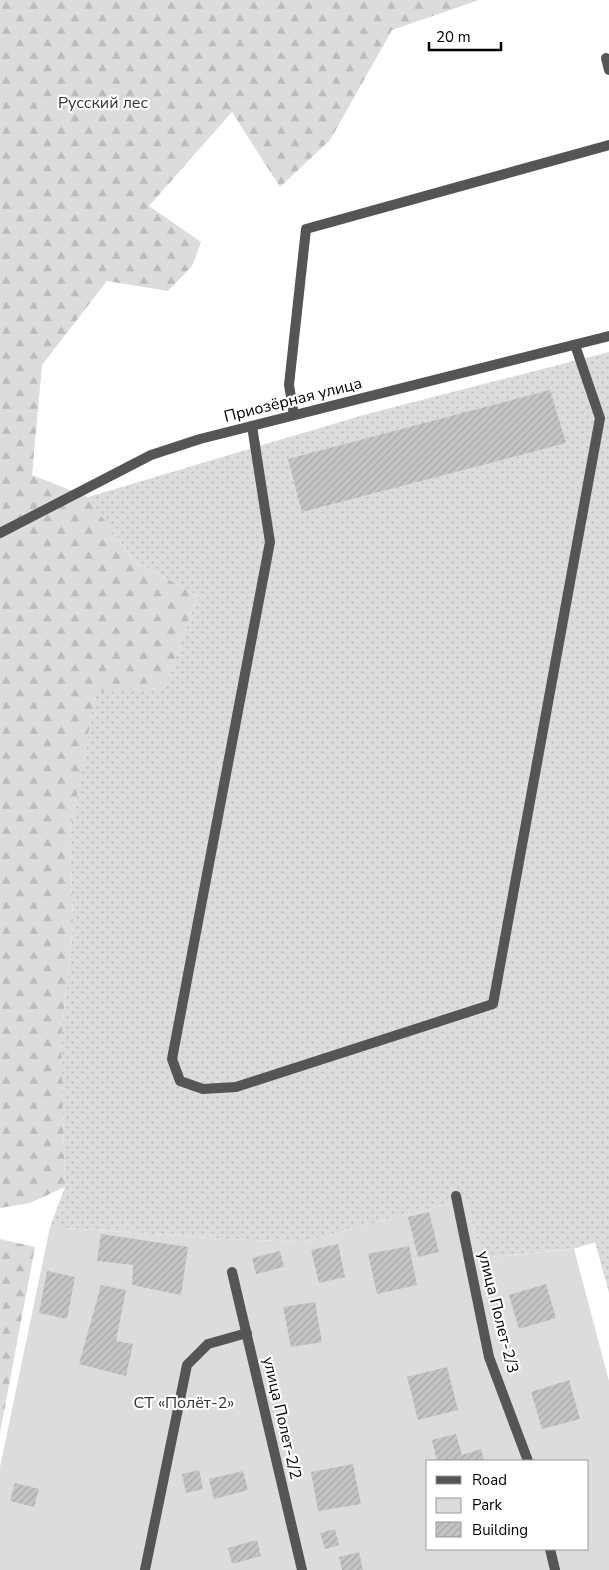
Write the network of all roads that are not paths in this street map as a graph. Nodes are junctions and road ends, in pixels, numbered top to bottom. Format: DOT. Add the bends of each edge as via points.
graph roads {
  1 [pos="606,58"];
  2 [pos="609,70"];
  3 [pos="609,145"];
  4 [pos="609,336"];
  5 [pos="575,345"];
  6 [pos="294,415"];
  7 [pos="252,426"];
  8 [pos="0,533"];
  9 [pos="456,1196"];
  10 [pos="232,1272"];
  11 [pos="246,1333"];
  12 [pos="528,1460"];
  13 [pos="550,1550"];
  14 [pos="145,1570"];
  15 [pos="302,1570"];
  16 [pos="556,1570"];
  1 -- 2 [label="street"];
  3 -- 6 [label="street" via="306,229 289,385"];
  4 -- 5 [label="street, Приозёрная улица"];
  5 -- 6 [label="street, Приозёрная улица"];
  5 -- 7 [label="street" via="600,418 493,1004 236,1087 203,1089 180,1082 172,1059 270,542"];
  6 -- 7 [label="street, Приозёрная улица"];
  7 -- 8 [label="street, Приозёрная улица" via="151,455"];
  9 -- 12 [label="street, улица Полет-2/3" via="489,1357"];
  10 -- 11 [label="street, улица Полет-2/2"];
  11 -- 14 [label="street" via="208,1344 188,1366"];
  11 -- 15 [label="street, улица Полет-2/2"];
  13 -- 16 [label="street"];
}
